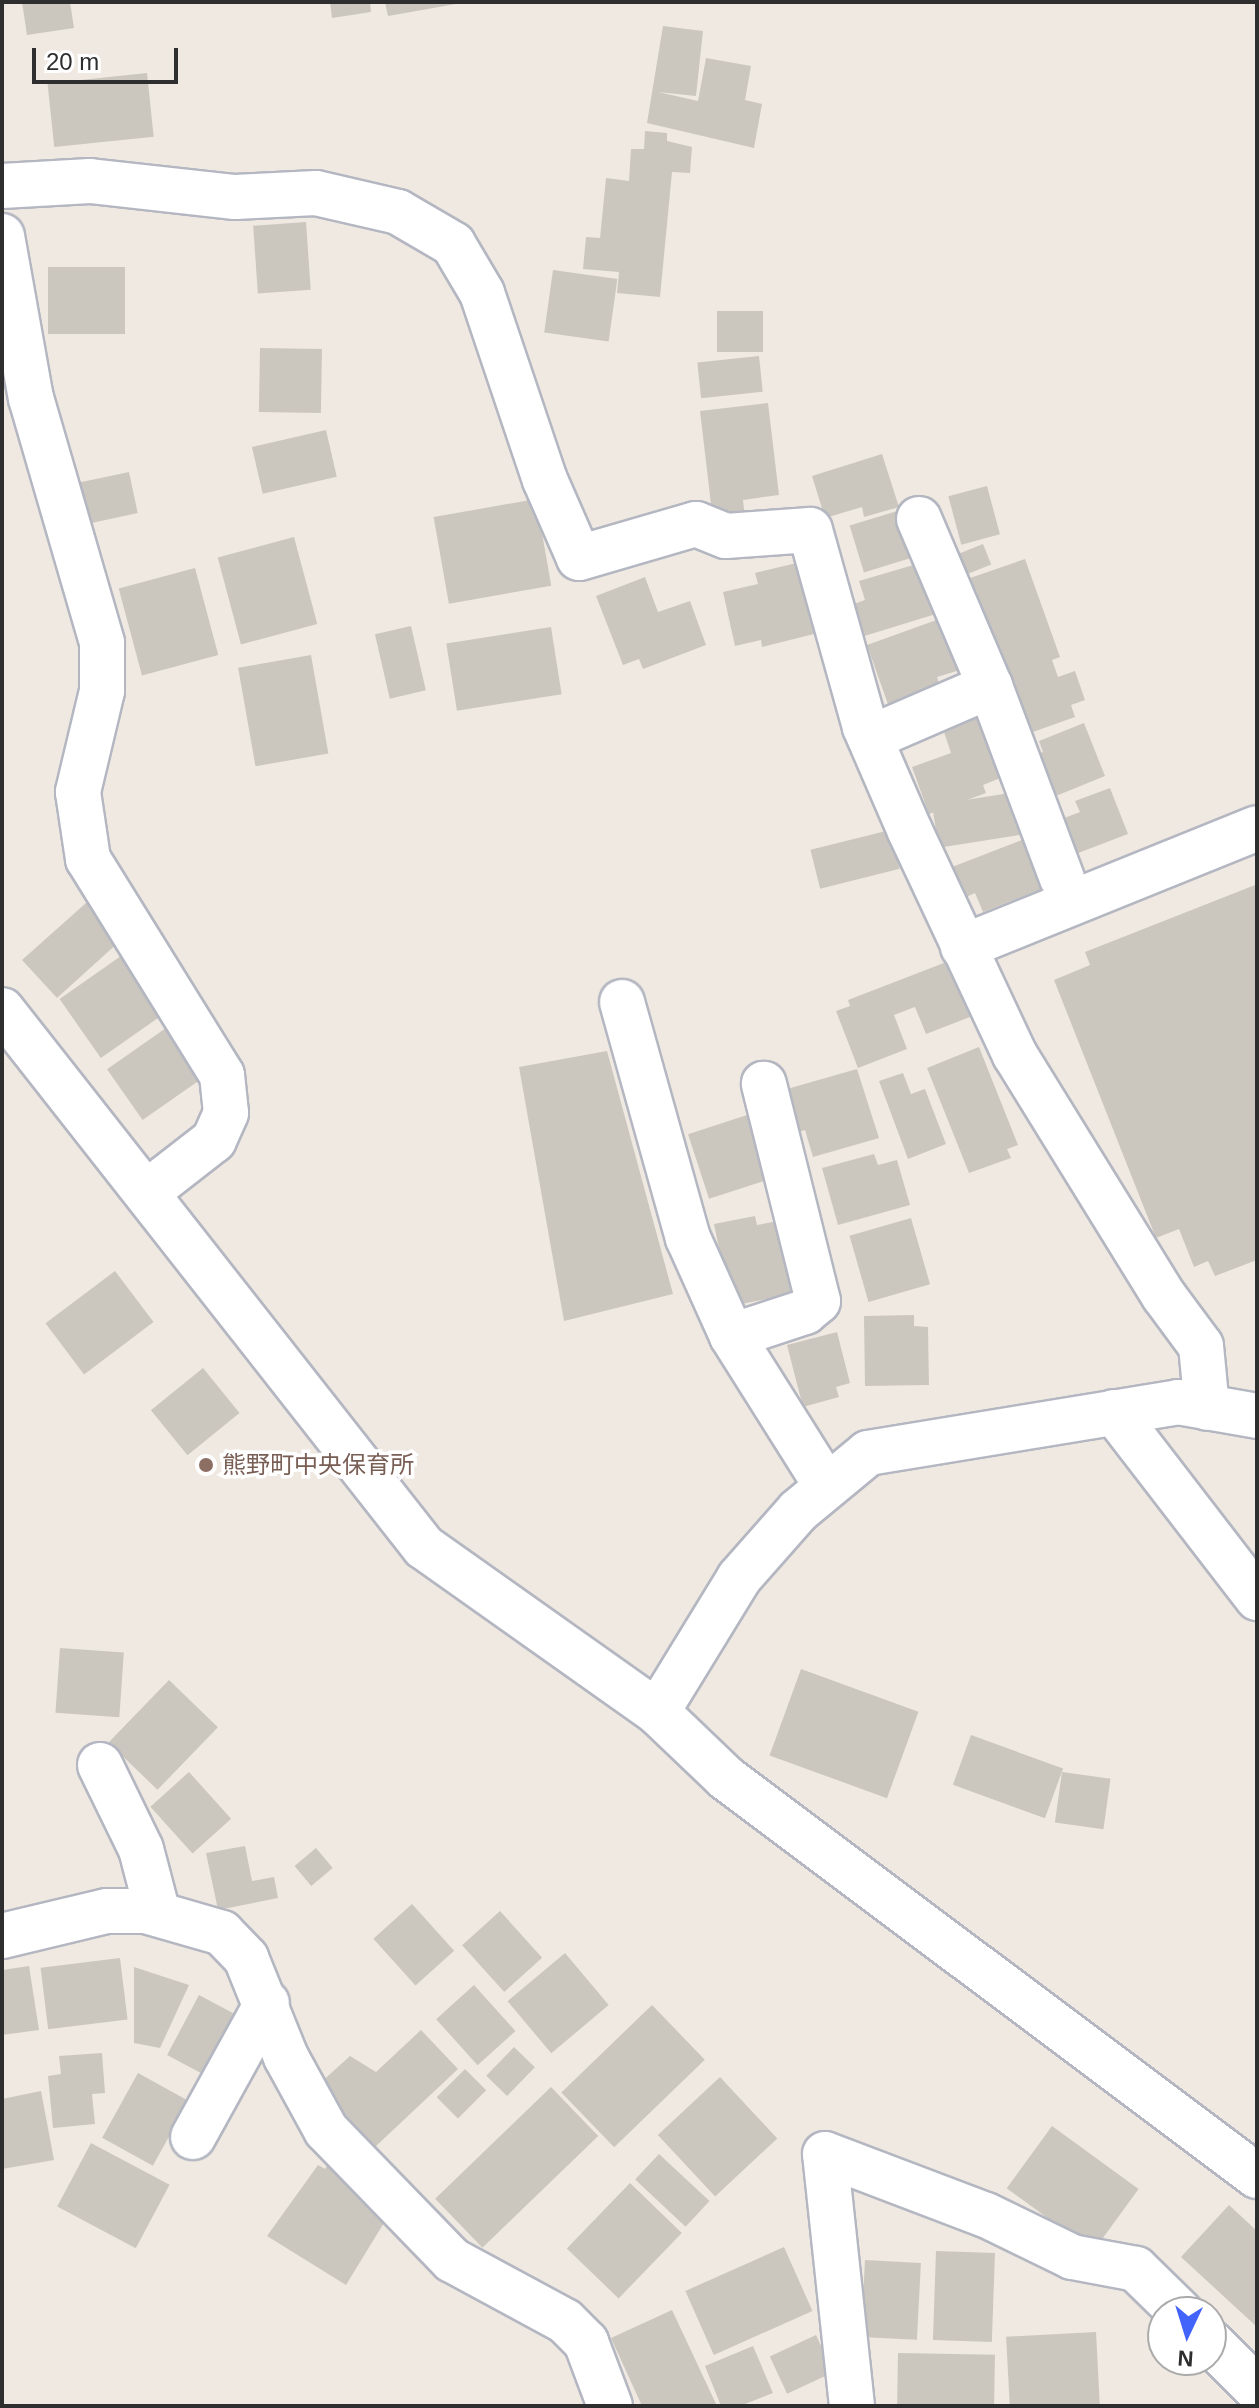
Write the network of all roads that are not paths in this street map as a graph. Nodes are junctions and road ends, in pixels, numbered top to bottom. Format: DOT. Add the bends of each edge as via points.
graph roads {
  1 [pos="2,186"];
  2 [pos="2,236"];
  3 [pos="919,519"];
  4 [pos="990,686"];
  5 [pos="870,738"];
  6 [pos="1257,828"];
  7 [pos="1062,879"];
  8 [pos="963,947"];
  9 [pos="622,1002"];
  10 [pos="2,1010"];
  11 [pos="764,1084"];
  12 [pos="146,1193"];
  13 [pos="732,1336"];
  14 [pos="1207,1408"];
  15 [pos="1114,1412"];
  16 [pos="1257,1416"];
  17 [pos="826,1485"];
  18 [pos="1257,1598"];
  19 [pos="657,1712"];
  20 [pos="100,1765"];
  21 [pos="158,1914"];
  22 [pos="2,1936"];
  23 [pos="267,2003"];
  24 [pos="193,2137"];
  25 [pos="1257,2176"];
  26 [pos="1164,2296"];
  27 [pos="1227,2359"];
  28 [pos="1257,2389"];
  29 [pos="610,2406"];
  30 [pos="852,2406"];
  1 -- 5 [label="street" via="90,181 235,197 316,193 398,212 453,244 482,293 545,480 579,558 696,524 726,536 810,530"];
  2 -- 12 [label="street" via="31,398 102,643 102,691 78,792 88,859 222,1075 226,1113 214,1140"];
  3 -- 4 [label="street"];
  4 -- 5 [label="street"];
  4 -- 7 [label="street"];
  5 -- 8 [label="street"];
  6 -- 8 [label="street"];
  8 -- 14 [label="street" via="1015,1055 1164,1296 1201,1346"];
  9 -- 13 [label="street" via="688,1238"];
  10 -- 12 [label="street"];
  11 -- 13 [label="street" via="818,1301 805,1312"];
  12 -- 19 [label="street" via="424,1547"];
  13 -- 17 [label="street"];
  14 -- 15 [label="street" via="1178,1402"];
  14 -- 16 [label="street"];
  15 -- 17 [label="street" via="868,1453"];
  15 -- 18 [label="street"];
  17 -- 19 [label="street" via="739,1578"];
  19 -- 25 [label="street" via="726,1778"];
  20 -- 21 [label="street" via="141,1849"];
  21 -- 22 [label="street" via="107,1911"];
  21 -- 23 [label="street" via="222,1933 246,1958"];
  23 -- 24 [label="street"];
  23 -- 29 [label="street" via="286,2057 326,2130 452,2260 565,2321 586,2342"];
  26 -- 30 [label="street" via="1136,2269 1072,2257 986,2215 825,2154"];
  27 -- 28 [label="street"];
}
